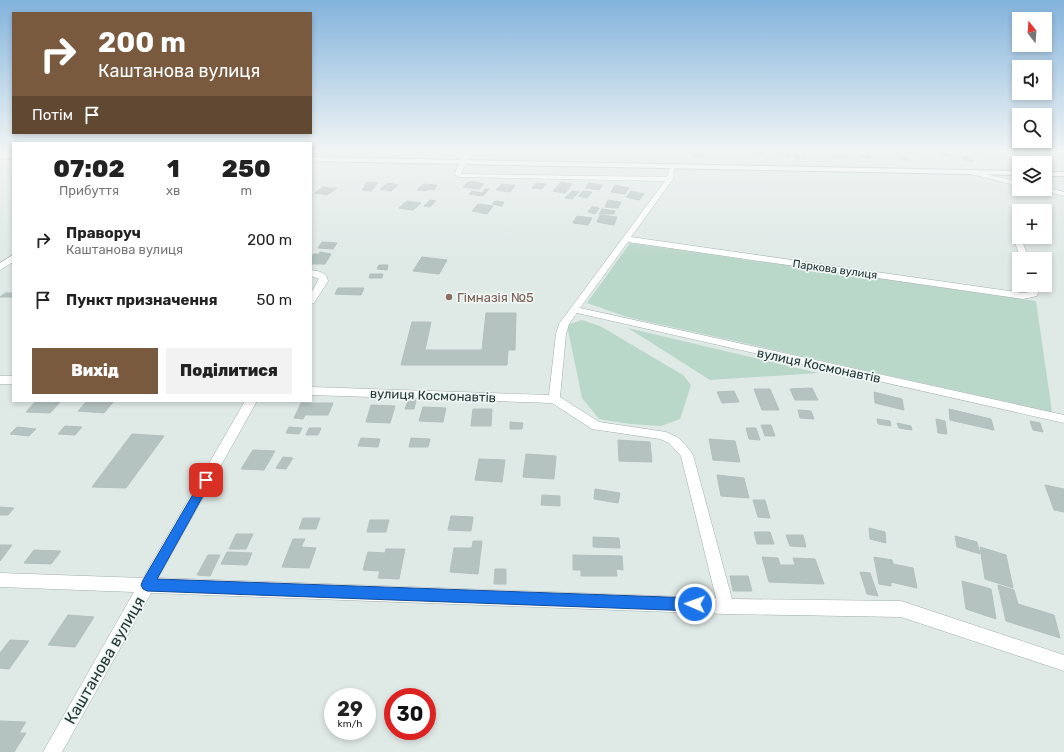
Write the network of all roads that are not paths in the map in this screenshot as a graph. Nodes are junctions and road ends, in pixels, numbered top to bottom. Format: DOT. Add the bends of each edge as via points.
graph roads {
  1 [pos="666,185"];
  2 [pos="1052,191"];
  3 [pos="1064,194"];
  4 [pos="626,239"];
  5 [pos="12,264"];
  6 [pos="12,265"];
  7 [pos="0,267"];
  8 [pos="312,273"];
  9 [pos="0,274"];
  10 [pos="1034,292"];
  11 [pos="312,299"];
  12 [pos="574,310"];
  13 [pos="0,380"];
  14 [pos="12,380"];
  15 [pos="312,391"];
  16 [pos="554,399"];
  17 [pos="250,402"];
  18 [pos="1064,419"];
  19 [pos="0,580"];
  20 [pos="147,585"];
  21 [pos="726,606"];
  22 [pos="1064,663"];
  23 [pos="52,752"];
  1 -- 4 [label="street"];
  2 -- 3 [label="street"];
  4 -- 10 [label="street, Паркова вулиця" via="1023,296"];
  4 -- 12 [label="street"];
  5 -- 7 [label="street"];
  6 -- 9 [label="street"];
  8 -- 11 [label="street" via="321,276 323,281"];
  12 -- 16 [label="street" via="564,324"];
  12 -- 18 [label="street, вулиця Космонавтів"];
  13 -- 14 [label="street"];
  15 -- 16 [label="street, вулиця Космонавтів"];
  16 -- 21 [label="street" via="596,426 662,435 682,447 687,455"];
  17 -- 20 [label="street, Каштанова вулиця"];
  19 -- 20 [label="street"];
  20 -- 21 [label="street"];
  20 -- 23 [label="street, Каштанова вулиця"];
  21 -- 22 [label="street" via="902,609"];
}
